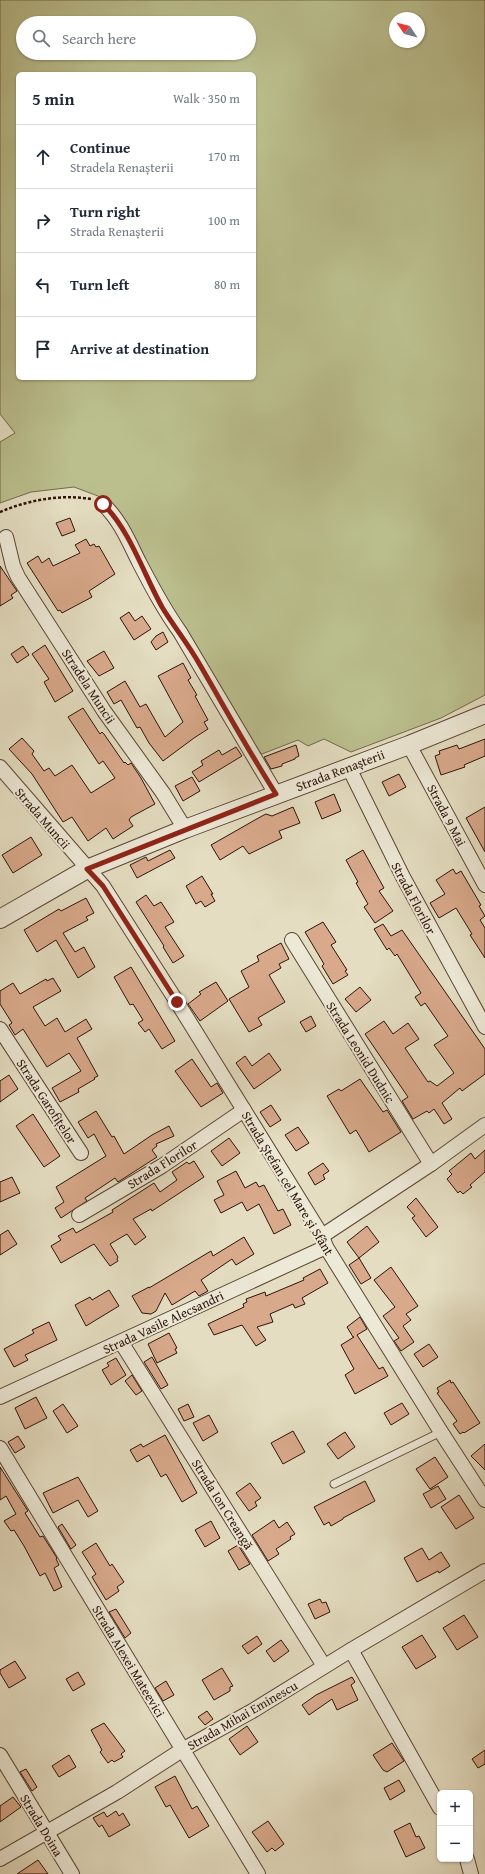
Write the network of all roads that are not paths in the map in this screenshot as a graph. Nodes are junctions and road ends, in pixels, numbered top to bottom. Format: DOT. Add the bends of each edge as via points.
graph roads {
  1 [pos="103,504"];
  2 [pos="6,537"];
  3 [pos="485,714"];
  4 [pos="409,745"];
  5 [pos="348,766"];
  6 [pos="0,767"];
  7 [pos="276,794"];
  8 [pos="184,829"];
  9 [pos="87,869"];
  10 [pos="485,885"];
  11 [pos="0,919"];
  12 [pos="292,940"];
  13 [pos="485,1026"];
  14 [pos="0,1029"];
  15 [pos="244,1110"];
  16 [pos="485,1125"];
  17 [pos="81,1153"];
  18 [pos="431,1164"];
  19 [pos="79,1215"];
  20 [pos="324,1241"];
  21 [pos="121,1342"];
  22 [pos="0,1397"];
  23 [pos="441,1432"];
  24 [pos="0,1448"];
  25 [pos="334,1484"];
  26 [pos="485,1500"];
  27 [pos="485,1571"];
  28 [pos="351,1650"];
  29 [pos="324,1666"];
  30 [pos="182,1750"];
  31 [pos="0,1755"];
  32 [pos="437,1803"];
  33 [pos="46,1831"];
  34 [pos="0,1859"];
  35 [pos="468,1862"];
  36 [pos="72,1874"];
  37 [pos="258,1874"];
  38 [pos="471,1874"];
  1 -- 7 [label="street" via="123,531 163,608 200,664"];
  2 -- 8 [label="street, Stradela Muncii" via="18,578 104,711 163,793"];
  3 -- 4 [label="street, Strada Renașterii"];
  4 -- 5 [label="street, Strada Renașterii"];
  4 -- 10 [label="street, Strada 9 Mai"];
  5 -- 7 [label="street, Strada Renașterii"];
  5 -- 13 [label="street, Strada Florilor" via="406,883"];
  6 -- 9 [label="street, Strada Muncii"];
  7 -- 8 [label="street, Strada Renașterii"];
  8 -- 9 [label="street, Strada Renașterii"];
  9 -- 11 [label="street, Strada Renașterii"];
  9 -- 15 [label="street, Strada Ștefan cel Mare și Sfânt" via="107,892"];
  12 -- 18 [label="street, Strada Leonid Dudnic"];
  14 -- 17 [label="street, Strada Garofițelor"];
  15 -- 19 [label="street, Strada Florilor" via="162,1166"];
  15 -- 20 [label="street, Strada Ștefan cel Mare și Sfânt"];
  16 -- 18 [label="street, Strada Vasile Alecsandri"];
  18 -- 20 [label="street, Strada Vasile Alecsandri"];
  20 -- 21 [label="street, Strada Vasile Alecsandri"];
  20 -- 23 [label="street, Strada Ștefan cel Mare și Sfânt"];
  21 -- 22 [label="street, Strada Vasile Alecsandri"];
  21 -- 29 [label="street, Strada Ion Creangă"];
  23 -- 25 [label="lane"];
  23 -- 26 [label="street, Strada Ștefan cel Mare și Sfânt"];
  24 -- 30 [label="street, Strada Alexei Mateevici"];
  27 -- 28 [label="street, Strada Mihai Eminescu"];
  28 -- 29 [label="street, Strada Mihai Eminescu"];
  28 -- 32 [label="street"];
  29 -- 30 [label="street, Strada Mihai Eminescu" via="254,1710"];
  30 -- 33 [label="street, Strada Mihai Eminescu" via="117,1792"];
  30 -- 37 [label="street, Strada Alexei Mateevici"];
  31 -- 33 [label="street, Strada Doina"];
  33 -- 34 [label="street, Strada Mihai Eminescu"];
  33 -- 36 [label="street, Strada Doina"];
  35 -- 38 [label="street"];
}
